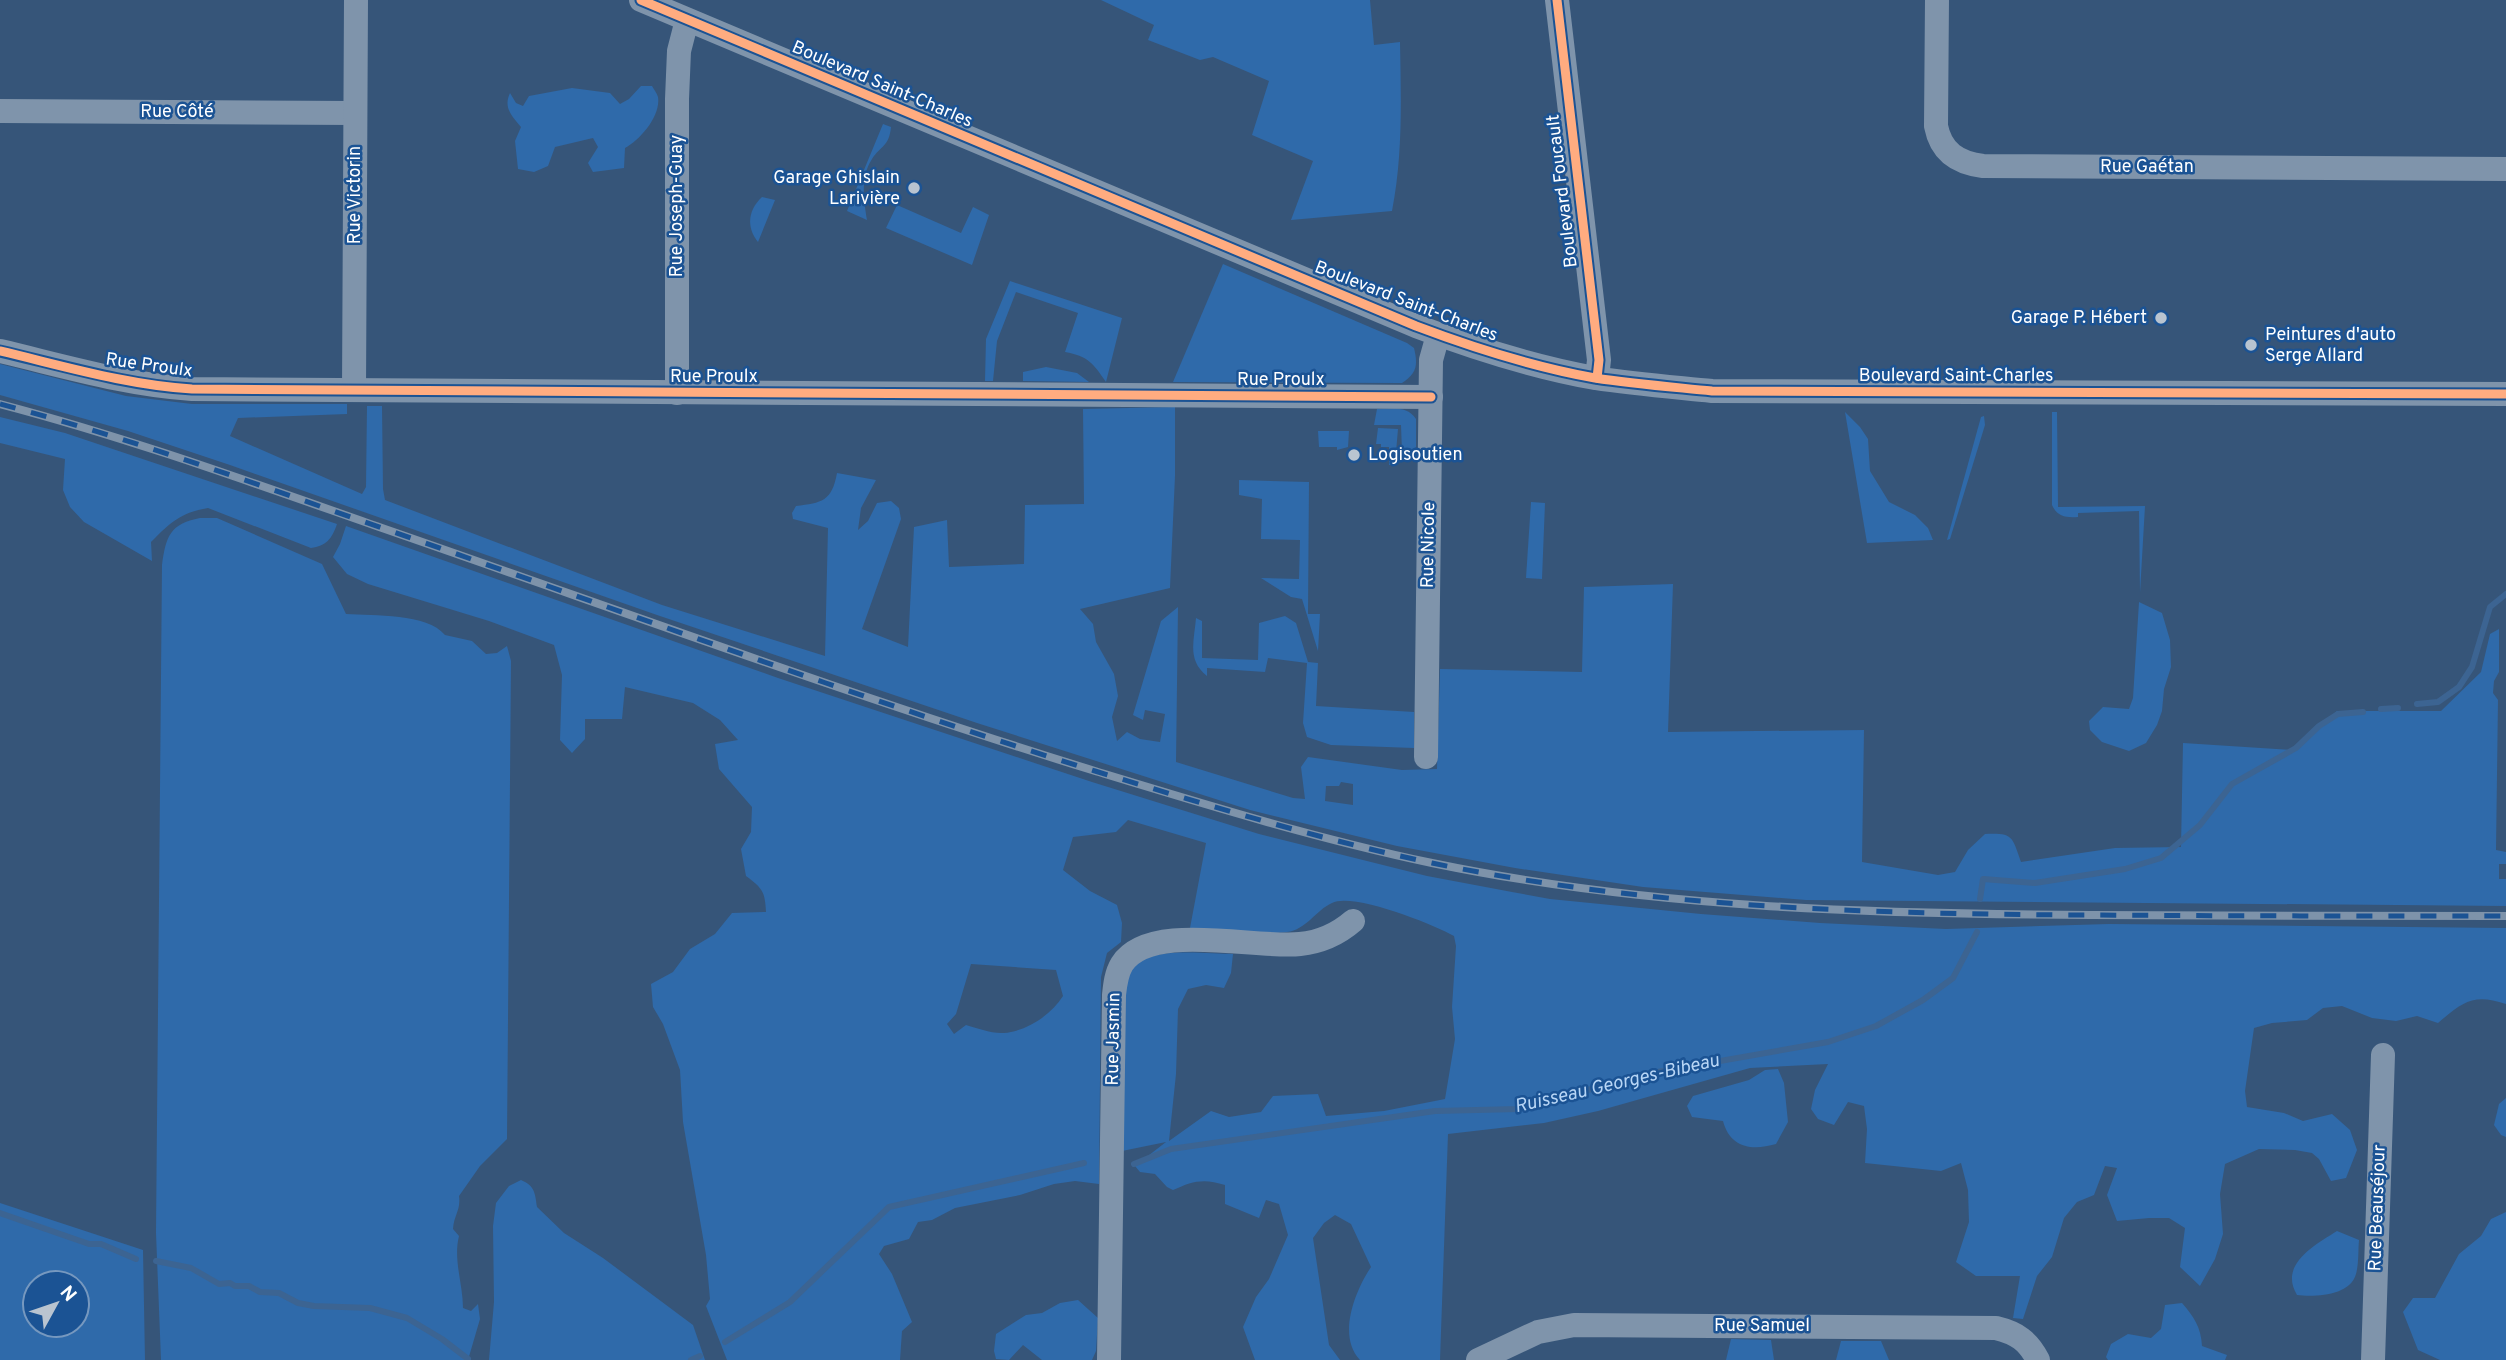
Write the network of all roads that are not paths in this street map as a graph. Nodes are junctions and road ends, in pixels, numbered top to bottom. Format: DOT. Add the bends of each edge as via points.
graph roads {
  1 [pos="356,0"];
  2 [pos="640,0"];
  3 [pos="1557,0"];
  4 [pos="1937,0"];
  5 [pos="687,20"];
  6 [pos="0,111"];
  7 [pos="355,113"];
  8 [pos="2506,169"];
  9 [pos="1438,335"];
  10 [pos="0,351"];
  11 [pos="1597,378"];
  12 [pos="354,390"];
  13 [pos="677,393"];
  14 [pos="2506,394"];
  15 [pos="1431,397"];
  16 [pos="1426,757"];
  17 [pos="1353,921"];
  18 [pos="2383,1055"];
  19 [pos="1109,1360"];
  20 [pos="1478,1360"];
  21 [pos="2038,1360"];
  22 [pos="2373,1360"];
  1 -- 7 [label="street, Rue Victorin"];
  2 -- 5 [label="street, Boulevard Saint-Charles"];
  3 -- 11 [label="street, Boulevard Foucault" via="1599,360"];
  4 -- 8 [label="street, Rue Gaétan" via="1936,126 1946,150 1964,163 1997,167"];
  5 -- 9 [label="street, Boulevard Saint-Charles"];
  5 -- 13 [label="street, Rue Joseph-Guay" via="679,51 677,99"];
  6 -- 7 [label="street, Rue Côté"];
  7 -- 12 [label="street, Rue Victorin"];
  9 -- 11 [label="street, Boulevard Saint-Charles"];
  9 -- 15 [label="street, Rue Nicole" via="1431,360"];
  10 -- 12 [label="street, Rue Proulx" via="173,388"];
  11 -- 14 [label="street, Boulevard Saint-Charles" via="1712,391"];
  12 -- 13 [label="street, Rue Proulx"];
  13 -- 15 [label="street, Rue Proulx"];
  15 -- 16 [label="street, Rue Nicole"];
  17 -- 19 [label="street, Rue Jasmin" via="1333,936 1302,944 1166,941 1136,951 1123,963 1114,995"];
  18 -- 22 [label="street, Rue Beauséjour"];
  20 -- 21 [label="street, Rue Samuel" via="1538,1332 1574,1325 1996,1328 2023,1338"];
}
